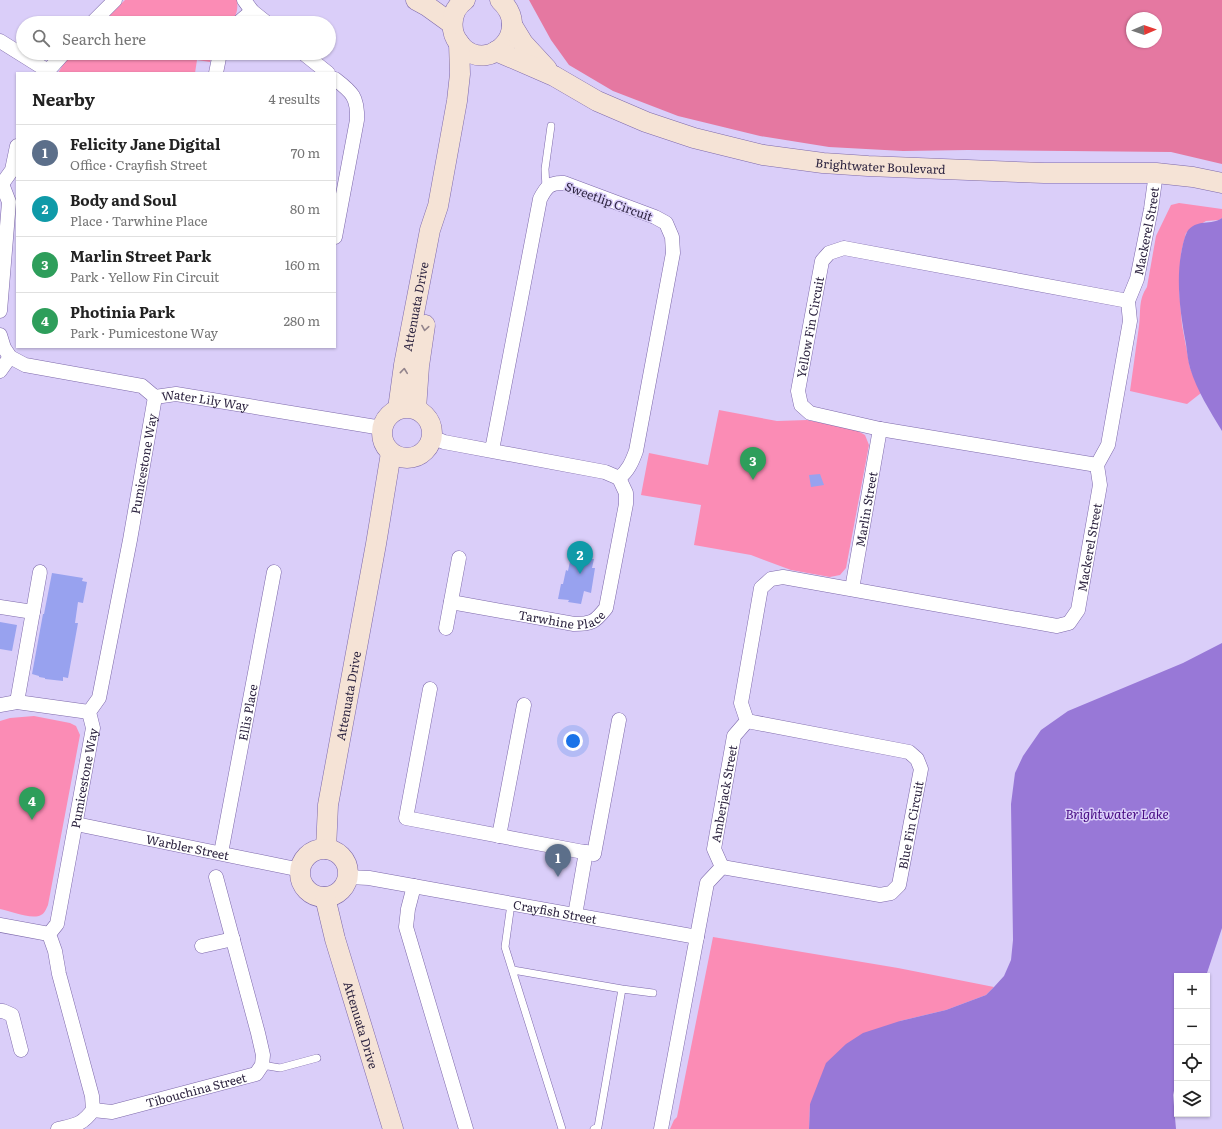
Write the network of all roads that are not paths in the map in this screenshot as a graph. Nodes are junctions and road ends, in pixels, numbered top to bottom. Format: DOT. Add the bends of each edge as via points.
graph roads {
  1 [pos="115,0"];
  2 [pos="416,0"];
  3 [pos="465,0"];
  4 [pos="500,0"];
  5 [pos="248,5"];
  6 [pos="99,16"];
  7 [pos="242,16"];
  8 [pos="260,16"];
  9 [pos="452,24"];
  10 [pos="512,26"];
  11 [pos="0,40"];
  12 [pos="459,43"];
  13 [pos="16,51"];
  14 [pos="490,53"];
  15 [pos="29,60"];
  16 [pos="58,60"];
  17 [pos="219,60"];
  18 [pos="312,60"];
  19 [pos="47,72"];
  20 [pos="216,72"];
  21 [pos="327,72"];
  22 [pos="554,76"];
  23 [pos="336,80"];
  24 [pos="457,101"];
  25 [pos="551,126"];
  26 [pos="16,151"];
  27 [pos="1156,173"];
  28 [pos="1222,182"];
  29 [pos="1,184"];
  30 [pos="546,188"];
  31 [pos="336,232"];
  32 [pos="1128,301"];
  33 [pos="0,311"];
  34 [pos="0,335"];
  35 [pos="10,357"];
  36 [pos="0,371"];
  37 [pos="155,396"];
  38 [pos="407,409"];
  39 [pos="382,428"];
  40 [pos="880,429"];
  41 [pos="432,437"];
  42 [pos="492,450"];
  43 [pos="398,456"];
  44 [pos="1097,465"];
  45 [pos="619,478"];
  46 [pos="460,558"];
  47 [pos="40,572"];
  48 [pos="274,572"];
  49 [pos="852,590"];
  50 [pos="451,602"];
  51 [pos="0,607"];
  52 [pos="33,612"];
  53 [pos="446,628"];
  54 [pos="430,689"];
  55 [pos="17,702"];
  56 [pos="0,705"];
  57 [pos="524,705"];
  58 [pos="89,712"];
  59 [pos="619,720"];
  60 [pos="746,721"];
  61 [pos="76,824"];
  62 [pos="499,836"];
  63 [pos="326,849"];
  64 [pos="586,852"];
  65 [pos="221,853"];
  66 [pos="722,867"];
  67 [pos="301,870"];
  68 [pos="216,877"];
  69 [pos="348,877"];
  70 [pos="414,886"];
  71 [pos="325,897"];
  72 [pos="511,904"];
  73 [pos="575,915"];
  74 [pos="0,925"];
  75 [pos="49,934"];
  76 [pos="697,937"];
  77 [pos="233,939"];
  78 [pos="202,946"];
  79 [pos="512,970"];
  80 [pos="622,989"];
  81 [pos="653,993"];
  82 [pos="0,1011"];
  83 [pos="21,1050"];
  84 [pos="317,1058"];
  85 [pos="262,1065"];
  86 [pos="93,1110"];
  87 [pos="58,1129"];
  88 [pos="392,1129"];
  89 [pos="466,1129"];
  90 [pos="562,1129"];
  91 [pos="594,1129"];
  92 [pos="661,1129"];
  1 -- 6 [label="street"];
  2 -- 9 [label="street"];
  3 -- 9 [label="street" via="455,11"];
  4 -- 10 [label="street, Brightwater Boulevard" via="507,7"];
  5 -- 7 [label="street"];
  5 -- 8 [label="street"];
  9 -- 12 [label="street, Attenuata Drive" via="453,34"];
  10 -- 14 [label="street, Attenuata Drive" via="504,45"];
  10 -- 22 [label="street, Brightwater Boulevard" via="523,43"];
  11 -- 13 [label="street"];
  12 -- 14 [label="street, Brightwater Boulevard" via="466,50 476,54"];
  12 -- 24 [label="street, Attenuata Drive" via="460,74"];
  14 -- 22 [label="street, Brightwater Boulevard"];
  14 -- 24 [label="street, Attenuata Drive" via="470,76"];
  15 -- 19 [label="street"];
  16 -- 19 [label="street"];
  17 -- 20 [label="street"];
  18 -- 21 [label="street"];
  22 -- 27 [label="street, Brightwater Boulevard" via="597,101 646,122 694,138 763,155 823,164 1044,173"];
  23 -- 31 [label="street" via="352,93 358,108"];
  24 -- 38 [label="street, Attenuata Drive" via="438,206 430,230 404,365"];
  25 -- 30 [label="lane" via="545,169"];
  26 -- 29 [label="street" via="12,170"];
  27 -- 28 [label="street, Brightwater Boulevard"];
  27 -- 32 [label="street, Mackerel Street" via="1137,279"];
  29 -- 33 [label="street" via="9,202"];
  30 -- 42 [label="street, Sweetlip Circuit" via="540,199"];
  30 -- 45 [label="street, Sweetlip Circuit" via="556,183 564,183 655,217 666,224 672,237 673,253 636,451 632,463"];
  32 -- 40 [label="street, Yellow Fin Circuit" via="844,248 829,253 822,261 798,391 801,405 810,413"];
  32 -- 44 [label="street, Mackerel Street" via="1130,321 1108,445"];
  34 -- 35 [label="street"];
  35 -- 36 [label="street"];
  35 -- 37 [label="street, Water Lily Way" via="27,365 142,386"];
  37 -- 39 [label="street, Water Lily Way" via="176,394"];
  37 -- 58 [label="street, Pumicestone Way" via="99,698"];
  38 -- 39 [label="street" via="391,413"];
  38 -- 41 [label="street" via="423,414 429,420"];
  39 -- 43 [label="street" via="385,446"];
  40 -- 44 [label="street, Yellow Fin Circuit"];
  40 -- 49 [label="street, Marlin Street"];
  41 -- 42 [label="street" via="444,442"];
  41 -- 43 [label="street" via="422,453 414,457"];
  42 -- 45 [label="street" via="605,472"];
  43 -- 63 [label="street, Attenuata Drive" via="376,544 328,805"];
  44 -- 49 [label="street, Mackerel Street" via="1100,484 1078,610 1069,623 1057,626"];
  45 -- 50 [label="street, Tarwhine Place" via="626,493 626,504 606,608 597,619 586,624 574,624"];
  46 -- 50 [label="street"];
  47 -- 52 [label="street"];
  48 -- 65 [label="street, Ellis Place"];
  49 -- 60 [label="street, Mackerel Street" via="782,577 771,579 761,588 741,703"];
  50 -- 53 [label="street"];
  51 -- 52 [label="street"];
  52 -- 55 [label="street"];
  54 -- 62 [label="street" via="406,818"];
  55 -- 56 [label="street"];
  55 -- 58 [label="street"];
  57 -- 62 [label="street"];
  58 -- 61 [label="street, Pumicestone Way" via="94,728"];
  59 -- 64 [label="street" via="594,854"];
  60 -- 66 [label="street, Amberjack Street" via="734,736 714,849"];
  60 -- 66 [label="street, Blue Fin Circuit" via="909,752 917,759 920,769 899,885 891,893 880,895"];
  61 -- 65 [label="street, Warbler Street"];
  61 -- 75 [label="street, Pumicestone Way" via="57,924"];
  62 -- 64 [label="street"];
  63 -- 67 [label="street" via="312,852"];
  63 -- 69 [label="street" via="340,855 345,861"];
  64 -- 73 [label="street"];
  65 -- 67 [label="street, Warbler Street"];
  66 -- 76 [label="street" via="707,883"];
  67 -- 71 [label="street" via="303,885 308,891"];
  68 -- 77 [label="street"];
  69 -- 70 [label="street, Crayfish Street"];
  69 -- 71 [label="street" via="342,890"];
  70 -- 72 [label="street, Crayfish Street"];
  70 -- 89 [label="street" via="406,927"];
  71 -- 88 [label="street, Attenuata Drive" via="335,939"];
  72 -- 73 [label="street, Crayfish Street"];
  72 -- 79 [label="lane" via="505,947"];
  73 -- 76 [label="street, Crayfish Street"];
  74 -- 75 [label="street"];
  75 -- 86 [label="street" via="92,1096"];
  76 -- 92 [label="street"];
  77 -- 78 [label="street"];
  77 -- 85 [label="street" via="264,1055"];
  79 -- 80 [label="lane"];
  79 -- 90 [label="lane"];
  80 -- 81 [label="lane"];
  80 -- 91 [label="lane" via="598,1127"];
  82 -- 83 [label="street" via="12,1015"];
  84 -- 85 [label="lane" via="280,1068"];
  85 -- 86 [label="street, Tibouchina Street" via="256,1074 112,1112"];
  86 -- 87 [label="street" via="78,1124"];
}
